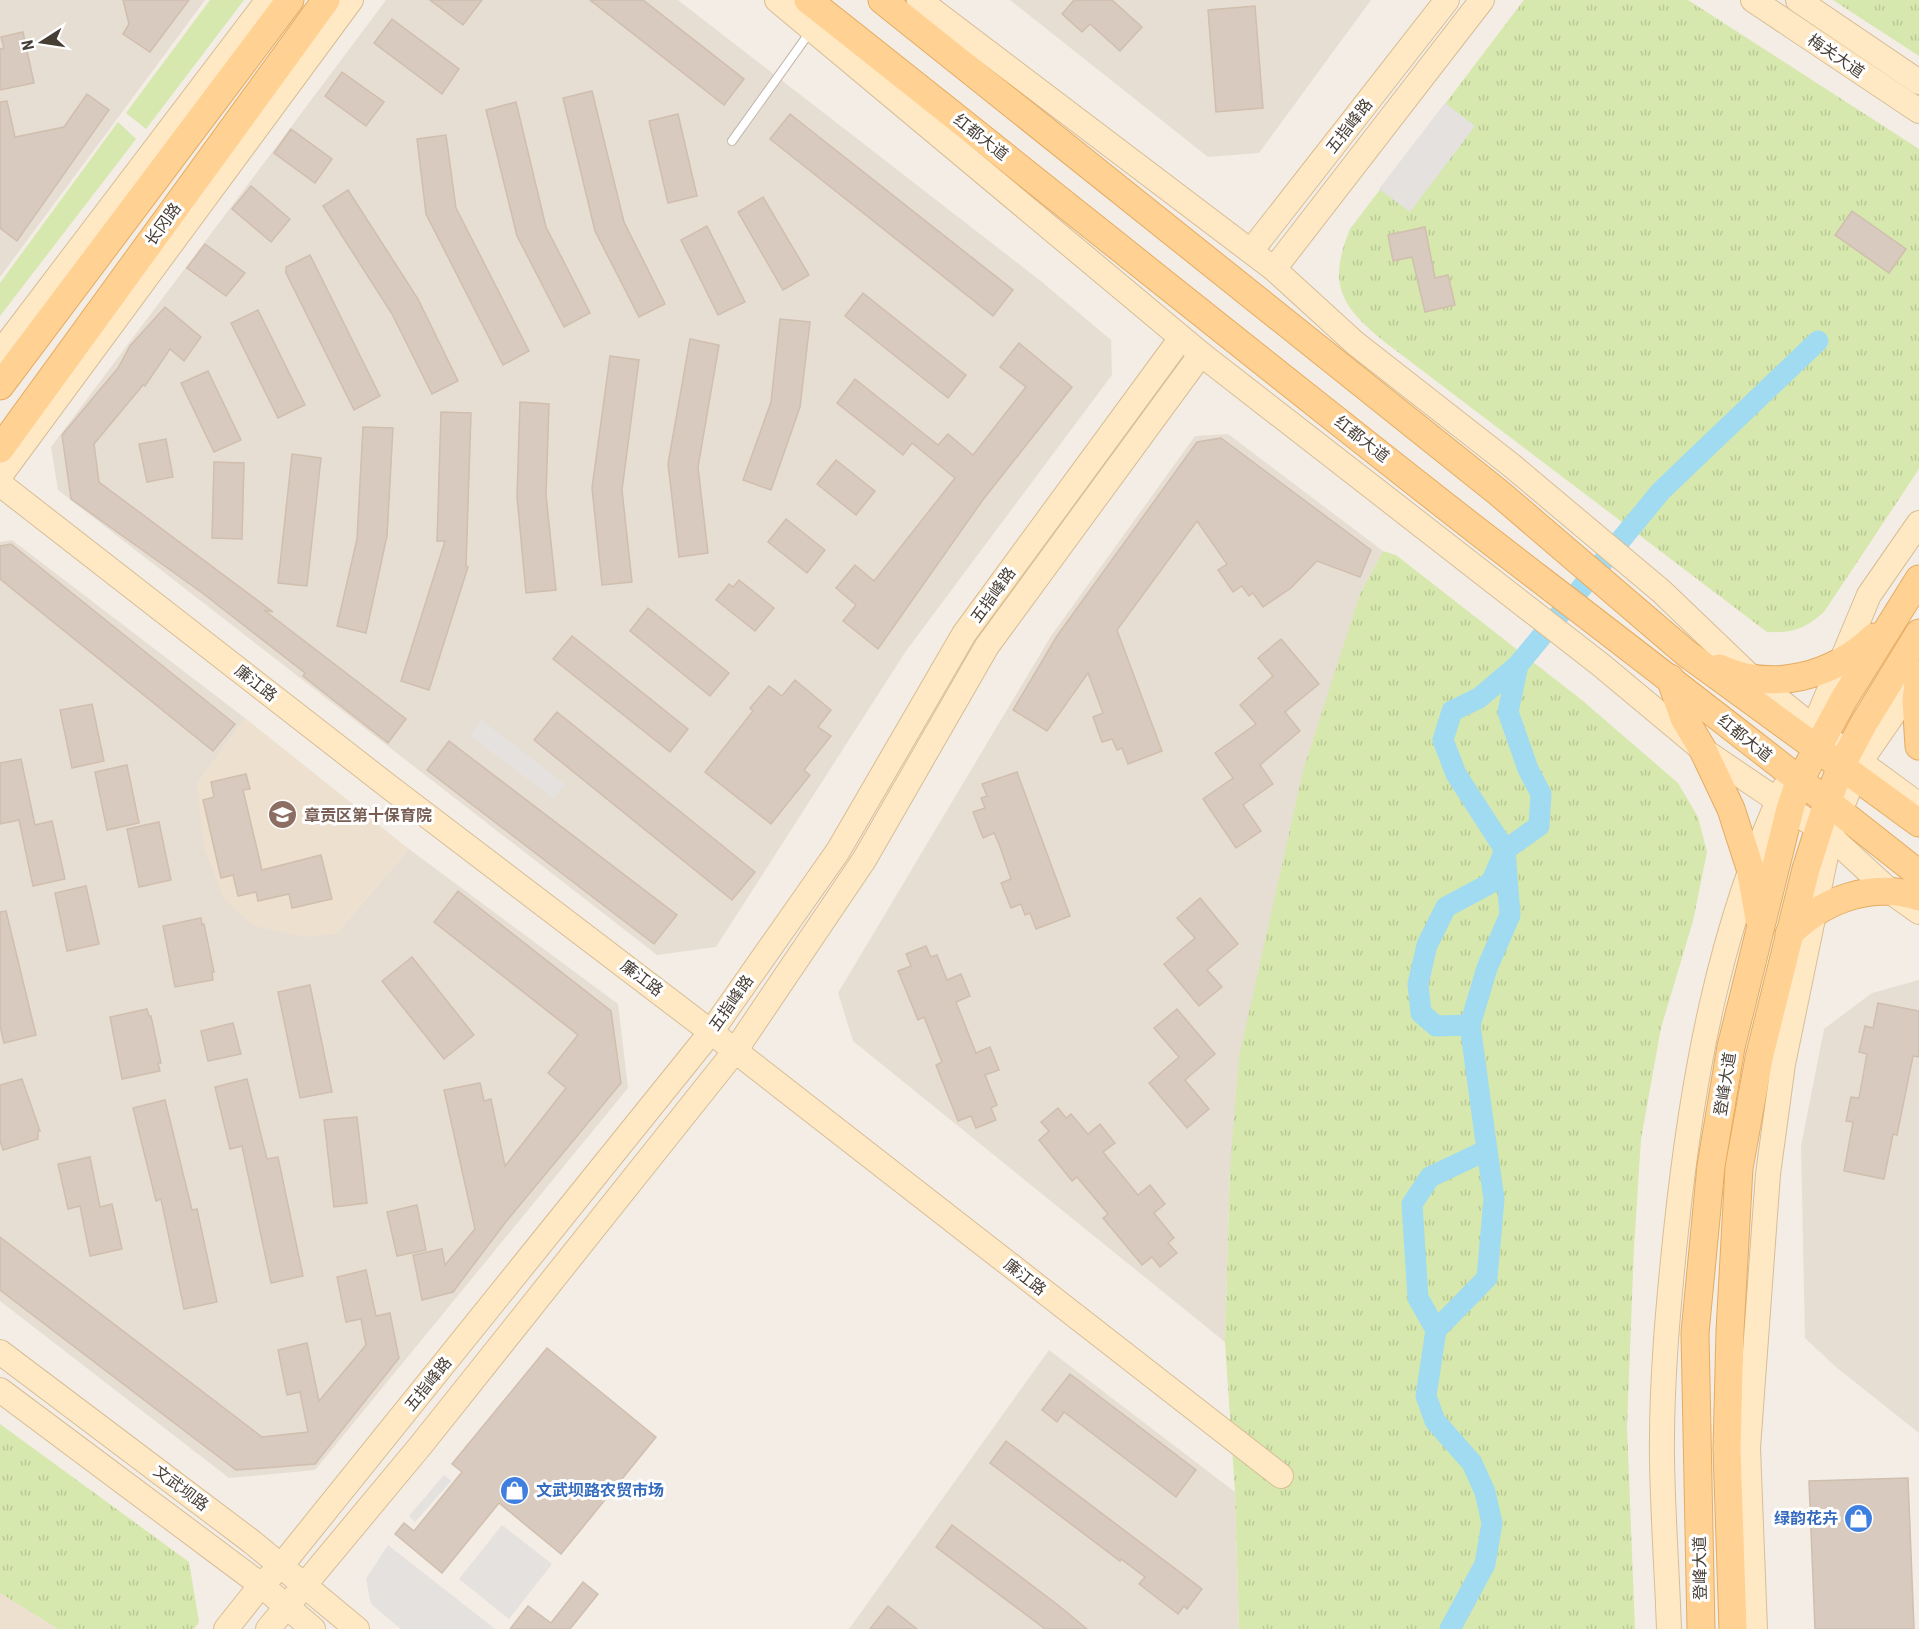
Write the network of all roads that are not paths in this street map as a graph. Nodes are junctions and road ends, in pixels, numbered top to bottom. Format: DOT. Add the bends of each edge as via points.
graph roads {
  1 [pos="268,0"];
  2 [pos="290,0"];
  3 [pos="326,0"];
  4 [pos="351,0"];
  5 [pos="777,0"];
  6 [pos="808,0"];
  7 [pos="882,0"];
  8 [pos="919,0"];
  9 [pos="1447,0"];
  10 [pos="1482,0"];
  11 [pos="1753,0"];
  12 [pos="1798,0"];
  13 [pos="812,29"];
  14 [pos="1919,82"];
  15 [pos="1919,111"];
  16 [pos="732,141"];
  17 [pos="1251,251"];
  18 [pos="1274,269"];
  19 [pos="54,317"];
  20 [pos="87,329"];
  21 [pos="1181,338"];
  22 [pos="0,354"];
  23 [pos="1201,354"];
  24 [pos="0,386"];
  25 [pos="56,399"];
  26 [pos="0,449"];
  27 [pos="0,476"];
  28 [pos="0,484"];
  29 [pos="1919,523"];
  30 [pos="1919,579"];
  31 [pos="1901,607"];
  32 [pos="1919,633"];
  33 [pos="1686,653"];
  34 [pos="1840,663"];
  35 [pos="1919,676"];
  36 [pos="1670,677"];
  37 [pos="1753,679"];
  38 [pos="1816,739"];
  39 [pos="1919,746"];
  40 [pos="1703,750"];
  41 [pos="1851,764"];
  42 [pos="1795,779"];
  43 [pos="1784,805"];
  44 [pos="1919,805"];
  45 [pos="1829,820"];
  46 [pos="1919,823"];
  47 [pos="1750,872"];
  48 [pos="1919,874"];
  49 [pos="1891,892"];
  50 [pos="1919,897"];
  51 [pos="1814,912"];
  52 [pos="1919,912"];
  53 [pos="1760,929"];
  54 [pos="1789,934"];
  55 [pos="711,1032"];
  56 [pos="735,1051"];
  57 [pos="0,1352"];
  58 [pos="0,1390"];
  59 [pos="1281,1476"];
  60 [pos="280,1566"];
  61 [pos="261,1585"];
  62 [pos="304,1585"];
  63 [pos="286,1608"];
  64 [pos="226,1629"];
  65 [pos="268,1629"];
  66 [pos="313,1629"];
  67 [pos="357,1629"];
  68 [pos="1669,1629"];
  69 [pos="1701,1629"];
  70 [pos="1733,1629"];
  71 [pos="1755,1629"];
  1 -- 22 [label="street"];
  2 -- 19 [label="main road, 长冈路"];
  3 -- 20 [label="main road, 长冈路"];
  4 -- 25 [label="street"];
  5 -- 13 [label="street"];
  6 -- 36 [label="main road, 红都大道" via="1476,530"];
  7 -- 33 [label="main road, 红都大道" via="1499,493"];
  8 -- 17 [label="street"];
  9 -- 17 [label="street, 五指峰路"];
  10 -- 18 [label="street"];
  11 -- 15 [label="street, 梅关大道"];
  12 -- 14 [label="street, 梅关大道"];
  13 -- 16 [label="lane"];
  13 -- 21 [label="street"];
  17 -- 18 [label="street"];
  18 -- 37 [label="street" via="1355,343 1511,465 1661,591"];
  19 -- 22 [label="main road"];
  19 -- 24 [label="main road, 长冈路"];
  20 -- 25 [label="main road"];
  20 -- 26 [label="main road, 长冈路"];
  21 -- 23 [label="street"];
  21 -- 55 [label="street, 五指峰路" via="964,634 838,851"];
  23 -- 40 [label="street" via="1601,665"];
  23 -- 56 [label="street, 五指峰路" via="987,646 864,860"];
  25 -- 27 [label="street"];
  28 -- 55 [label="street, 廉江路"];
  29 -- 34 [label="street" via="1869,595"];
  30 -- 31 [label="main road, 登峰大道"];
  31 -- 34 [label="main road" via="1863,648"];
  31 -- 38 [label="main road, 登峰大道"];
  32 -- 41 [label="main road, 登峰大道"];
  33 -- 37 [label="main road"];
  33 -- 38 [label="main road, 红都大道"];
  34 -- 37 [label="main road" via="1798,678"];
  34 -- 38 [label="street"];
  35 -- 39 [label="main road"];
  35 -- 41 [label="street"];
  36 -- 40 [label="main road" via="1684,718"];
  36 -- 42 [label="main road, 红都大道"];
  37 -- 38 [label="street"];
  38 -- 41 [label="main road, 红都大道"];
  38 -- 42 [label="main road, 登峰大道"];
  40 -- 43 [label="street"];
  40 -- 47 [label="main road" via="1731,809"];
  41 -- 44 [label="street"];
  41 -- 45 [label="main road, 登峰大道"];
  41 -- 46 [label="main road, 红都大道"];
  42 -- 43 [label="main road, 登峰大道"];
  42 -- 45 [label="main road, 红都大道"];
  43 -- 45 [label="street"];
  43 -- 47 [label="street"];
  43 -- 53 [label="main road, 登峰大道"];
  45 -- 48 [label="main road, 红都大道"];
  45 -- 49 [label="street"];
  45 -- 51 [label="street"];
  45 -- 54 [label="main road, 登峰大道"];
  47 -- 53 [label="main road"];
  47 -- 68 [label="street" via="1705,1026 1686,1132 1666,1327 1662,1460"];
  49 -- 50 [label="main road"];
  49 -- 51 [label="main road" via="1858,893"];
  49 -- 52 [label="street"];
  51 -- 54 [label="main road"];
  51 -- 71 [label="street" via="1783,1064 1768,1174 1748,1448"];
  53 -- 69 [label="main road, 登峰大道" via="1731,1047 1711,1166 1695,1333"];
  54 -- 70 [label="main road, 登峰大道" via="1759,1058 1739,1168 1727,1449"];
  55 -- 56 [label="street, 廉江路"];
  55 -- 60 [label="street, 五指峰路"];
  56 -- 59 [label="street, 廉江路"];
  56 -- 62 [label="street, 五指峰路"];
  57 -- 60 [label="street, 文武坝路"];
  58 -- 61 [label="street, 文武坝路"];
  60 -- 61 [label="street, 五指峰路"];
  60 -- 62 [label="street, 文武坝路"];
  61 -- 63 [label="street, 文武坝路"];
  61 -- 64 [label="street, 五指峰路"];
  62 -- 63 [label="street, 五指峰路"];
  62 -- 67 [label="street, 文武坝路"];
  63 -- 65 [label="street, 五指峰路"];
  63 -- 66 [label="street, 文武坝路"];
}
